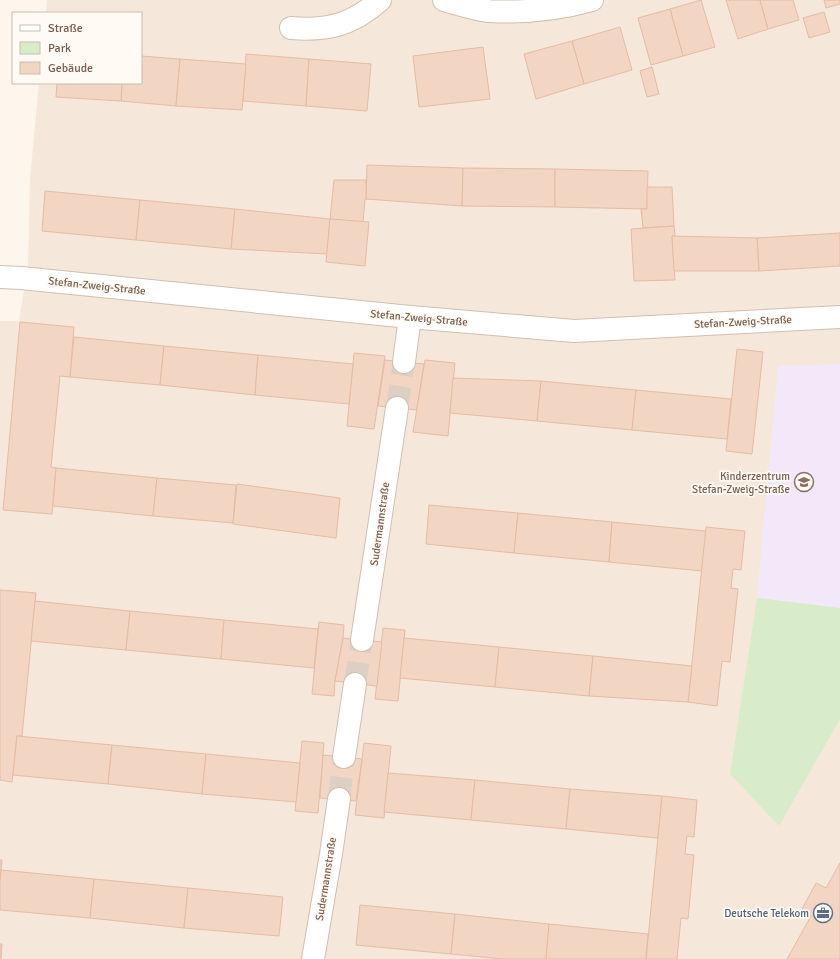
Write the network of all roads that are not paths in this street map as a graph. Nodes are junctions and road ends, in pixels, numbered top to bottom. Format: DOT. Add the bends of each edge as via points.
graph roads {
  1 [pos="363,0"];
  2 [pos="380,0"];
  3 [pos="444,0"];
  4 [pos="592,0"];
  5 [pos="0,277"];
  6 [pos="410,317"];
  7 [pos="840,318"];
  8 [pos="404,362"];
  9 [pos="397,408"];
  10 [pos="362,640"];
  11 [pos="355,684"];
  12 [pos="344,757"];
  13 [pos="339,799"];
  14 [pos="313,959"];
  1 -- 2 [label="street" via="335,13 292,21 316,29 337,26 363,14"];
  3 -- 4 [label="street" via="488,11 527,11 552,10"];
  5 -- 6 [label="street, Stefan-Zweig-Straße"];
  6 -- 7 [label="street, Stefan-Zweig-Straße" via="574,331"];
  6 -- 8 [label="street"];
  9 -- 10 [label="street, Sudermannstraße"];
  11 -- 12 [label="street"];
  13 -- 14 [label="street, Sudermannstraße"];
}
